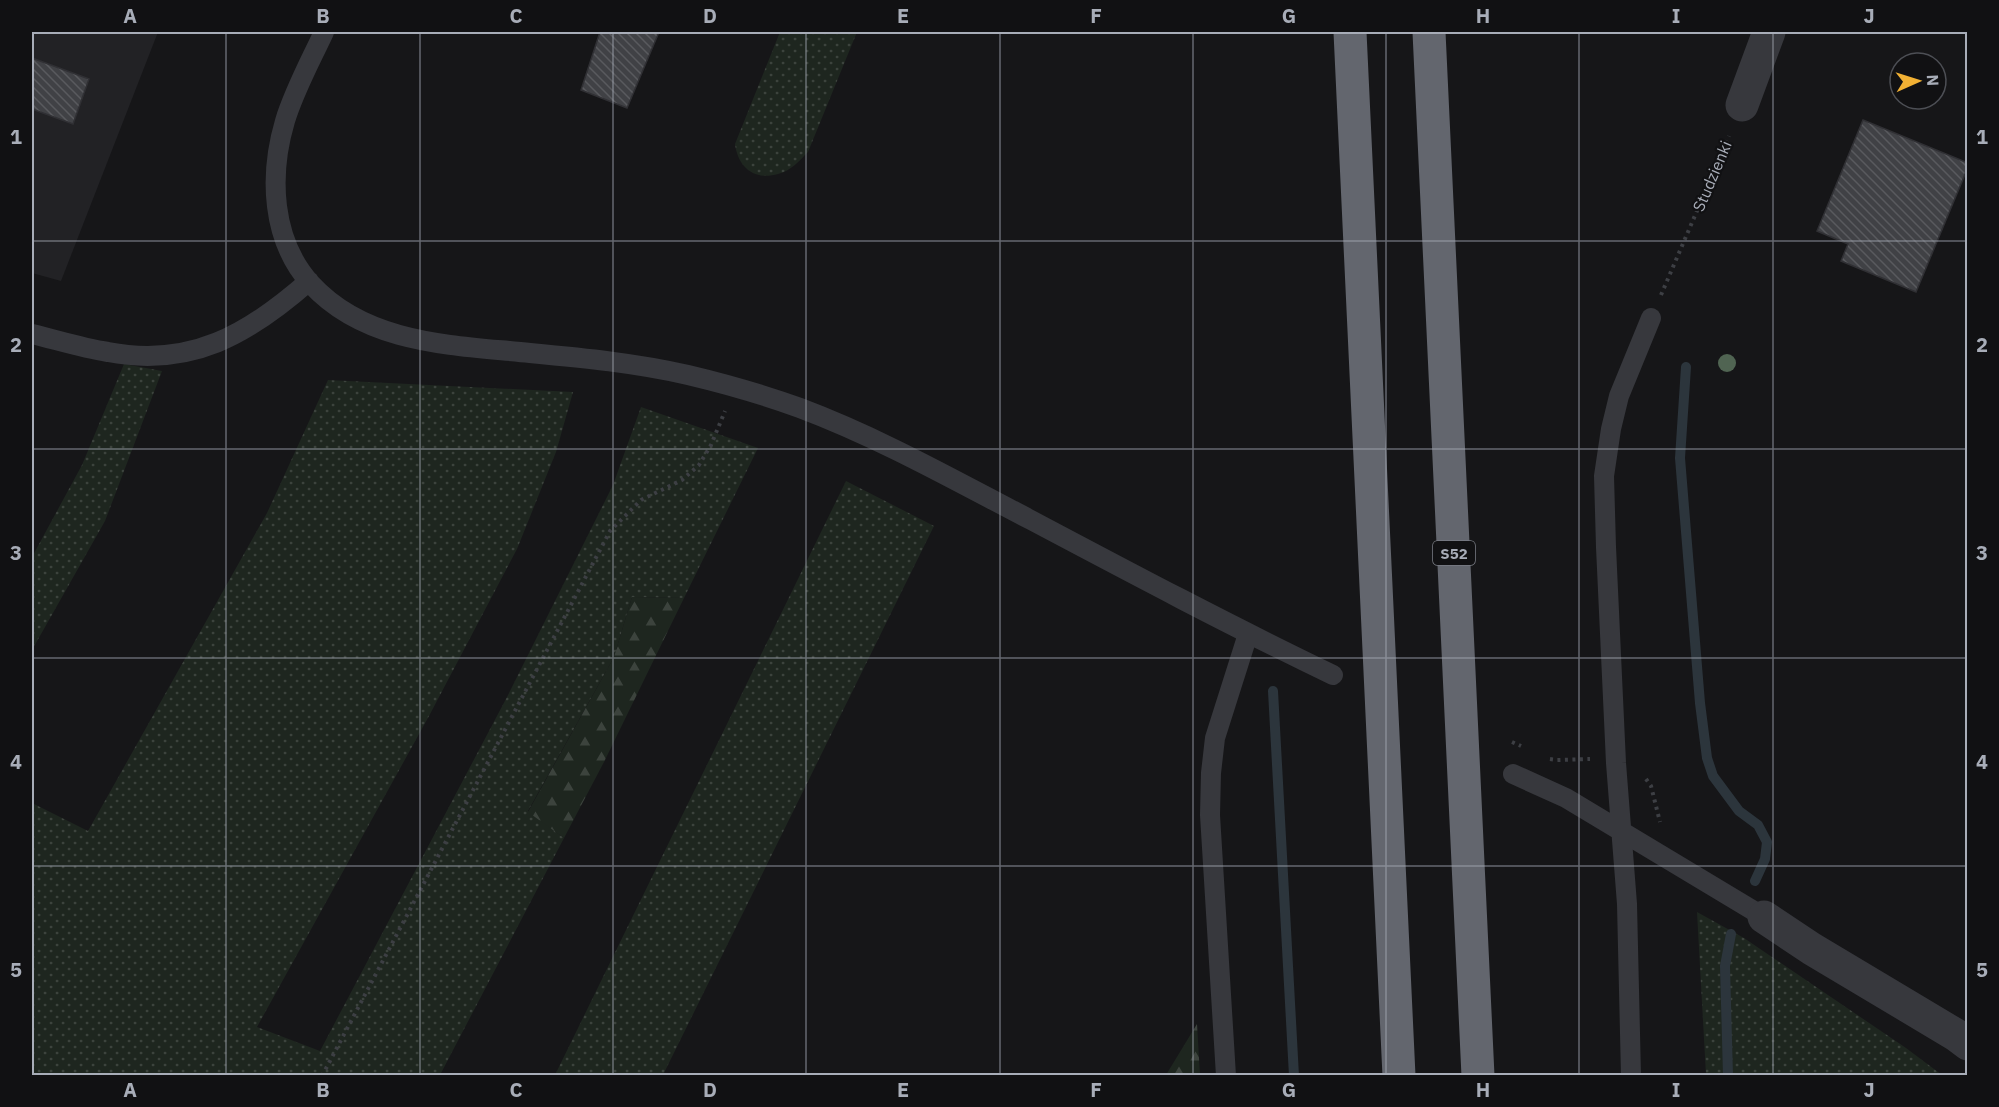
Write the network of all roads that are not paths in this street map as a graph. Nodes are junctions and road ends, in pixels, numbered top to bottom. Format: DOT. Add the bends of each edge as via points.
graph roads {
  1 [pos="324,32"];
  2 [pos="1350,32"];
  3 [pos="1429,32"];
  4 [pos="1768,32"];
  5 [pos="1742,105"];
  6 [pos="309,281"];
  7 [pos="1651,318"];
  8 [pos="32,334"];
  9 [pos="1248,634"];
  10 [pos="1333,675"];
  11 [pos="1514,774"];
  12 [pos="1622,831"];
  13 [pos="1764,917"];
  14 [pos="1968,1044"];
  15 [pos="1226,1076"];
  16 [pos="1399,1076"];
  17 [pos="1478,1076"];
  18 [pos="1630,1076"];
  1 -- 6 [label="lane" via="286,118 275,186 278,218 289,249"];
  2 -- 16 [label="highway"];
  3 -- 17 [label="highway, S52"];
  4 -- 5 [label="street"];
  6 -- 8 [label="lane" via="250,327 220,343 190,352 133,356"];
  6 -- 9 [label="lane" via="350,316 400,336 652,367 801,409 928,466"];
  7 -- 12 [label="lane" via="1619,396 1604,476"];
  9 -- 10 [label="lane"];
  9 -- 15 [label="lane" via="1215,738 1211,773 1210,815"];
  11 -- 12 [label="lane" via="1566,798"];
  12 -- 13 [label="lane"];
  12 -- 18 [label="lane"];
  13 -- 14 [label="street"];
}
